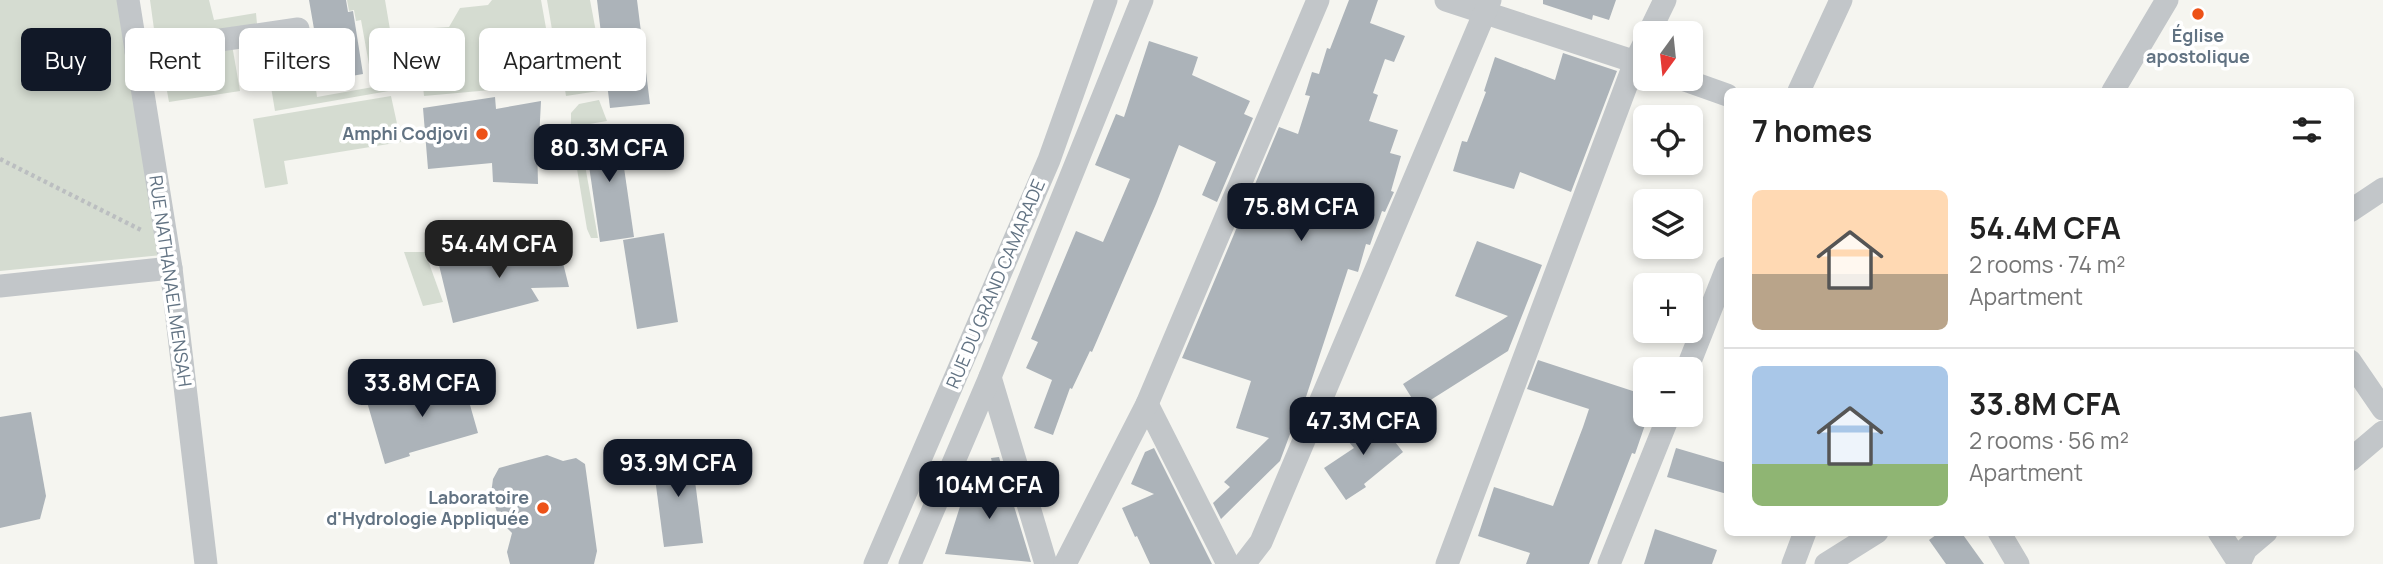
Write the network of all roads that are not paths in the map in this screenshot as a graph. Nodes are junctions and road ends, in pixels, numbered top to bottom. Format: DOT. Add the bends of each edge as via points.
graph roads {
  1 [pos="128,0"];
  2 [pos="1106,0"];
  3 [pos="1142,0"];
  4 [pos="1318,0"];
  5 [pos="1446,0"];
  6 [pos="1665,0"];
  7 [pos="1841,0"];
  8 [pos="2167,0"];
  9 [pos="1487,7"];
  10 [pos="1655,21"];
  11 [pos="132,28"];
  12 [pos="1633,53"];
  13 [pos="1633,79"];
  14 [pos="1703,86"];
  15 [pos="1800,88"];
  16 [pos="2115,88"];
  17 [pos="142,91"];
  18 [pos="1724,94"];
  19 [pos="2383,190"];
  20 [pos="2354,208"];
  21 [pos="171,268"];
  22 [pos="1724,276"];
  23 [pos="0,286"];
  24 [pos="1692,357"];
  25 [pos="2354,367"];
  26 [pos="990,377"];
  27 [pos="1147,404"];
  28 [pos="2383,409"];
  29 [pos="1664,427"];
  30 [pos="2383,432"];
  31 [pos="2354,457"];
  32 [pos="1804,536"];
  33 [pos="1871,536"];
  34 [pos="2001,536"];
  35 [pos="2222,536"];
  36 [pos="2261,536"];
  37 [pos="205,564"];
  38 [pos="875,564"];
  39 [pos="910,564"];
  40 [pos="1046,564"];
  41 [pos="1065,564"];
  42 [pos="1228,564"];
  43 [pos="1244,564"];
  44 [pos="1447,564"];
  45 [pos="1609,564"];
  46 [pos="1793,564"];
  47 [pos="1826,564"];
  48 [pos="2018,564"];
  49 [pos="2239,564"];
  1 -- 11 [label="street, RUE NATHANAEL MENSAH"];
  2 -- 38 [label="street, RUE DU GRAND CAMARADE" via="1049,160"];
  3 -- 26 [label="street"];
  4 -- 27 [label="street"];
  5 -- 9 [label="street"];
  6 -- 10 [label="street"];
  7 -- 15 [label="street"];
  8 -- 16 [label="street"];
  9 -- 12 [label="street"];
  9 -- 43 [label="street" via="1261,542"];
  13 -- 44 [label="street"];
  14 -- 18 [label="street"];
  17 -- 21 [label="street, RUE NATHANAEL MENSAH"];
  19 -- 20 [label="street"];
  21 -- 23 [label="street"];
  21 -- 37 [label="street, RUE NATHANAEL MENSAH"];
  22 -- 24 [label="street"];
  25 -- 28 [label="street"];
  26 -- 39 [label="street"];
  26 -- 40 [label="street"];
  27 -- 41 [label="street"];
  27 -- 42 [label="street"];
  29 -- 45 [label="street"];
  30 -- 31 [label="street"];
  32 -- 46 [label="street"];
  33 -- 47 [label="street"];
  34 -- 48 [label="street"];
  35 -- 49 [label="street"];
  36 -- 49 [label="street" via="2246,549"];
}
